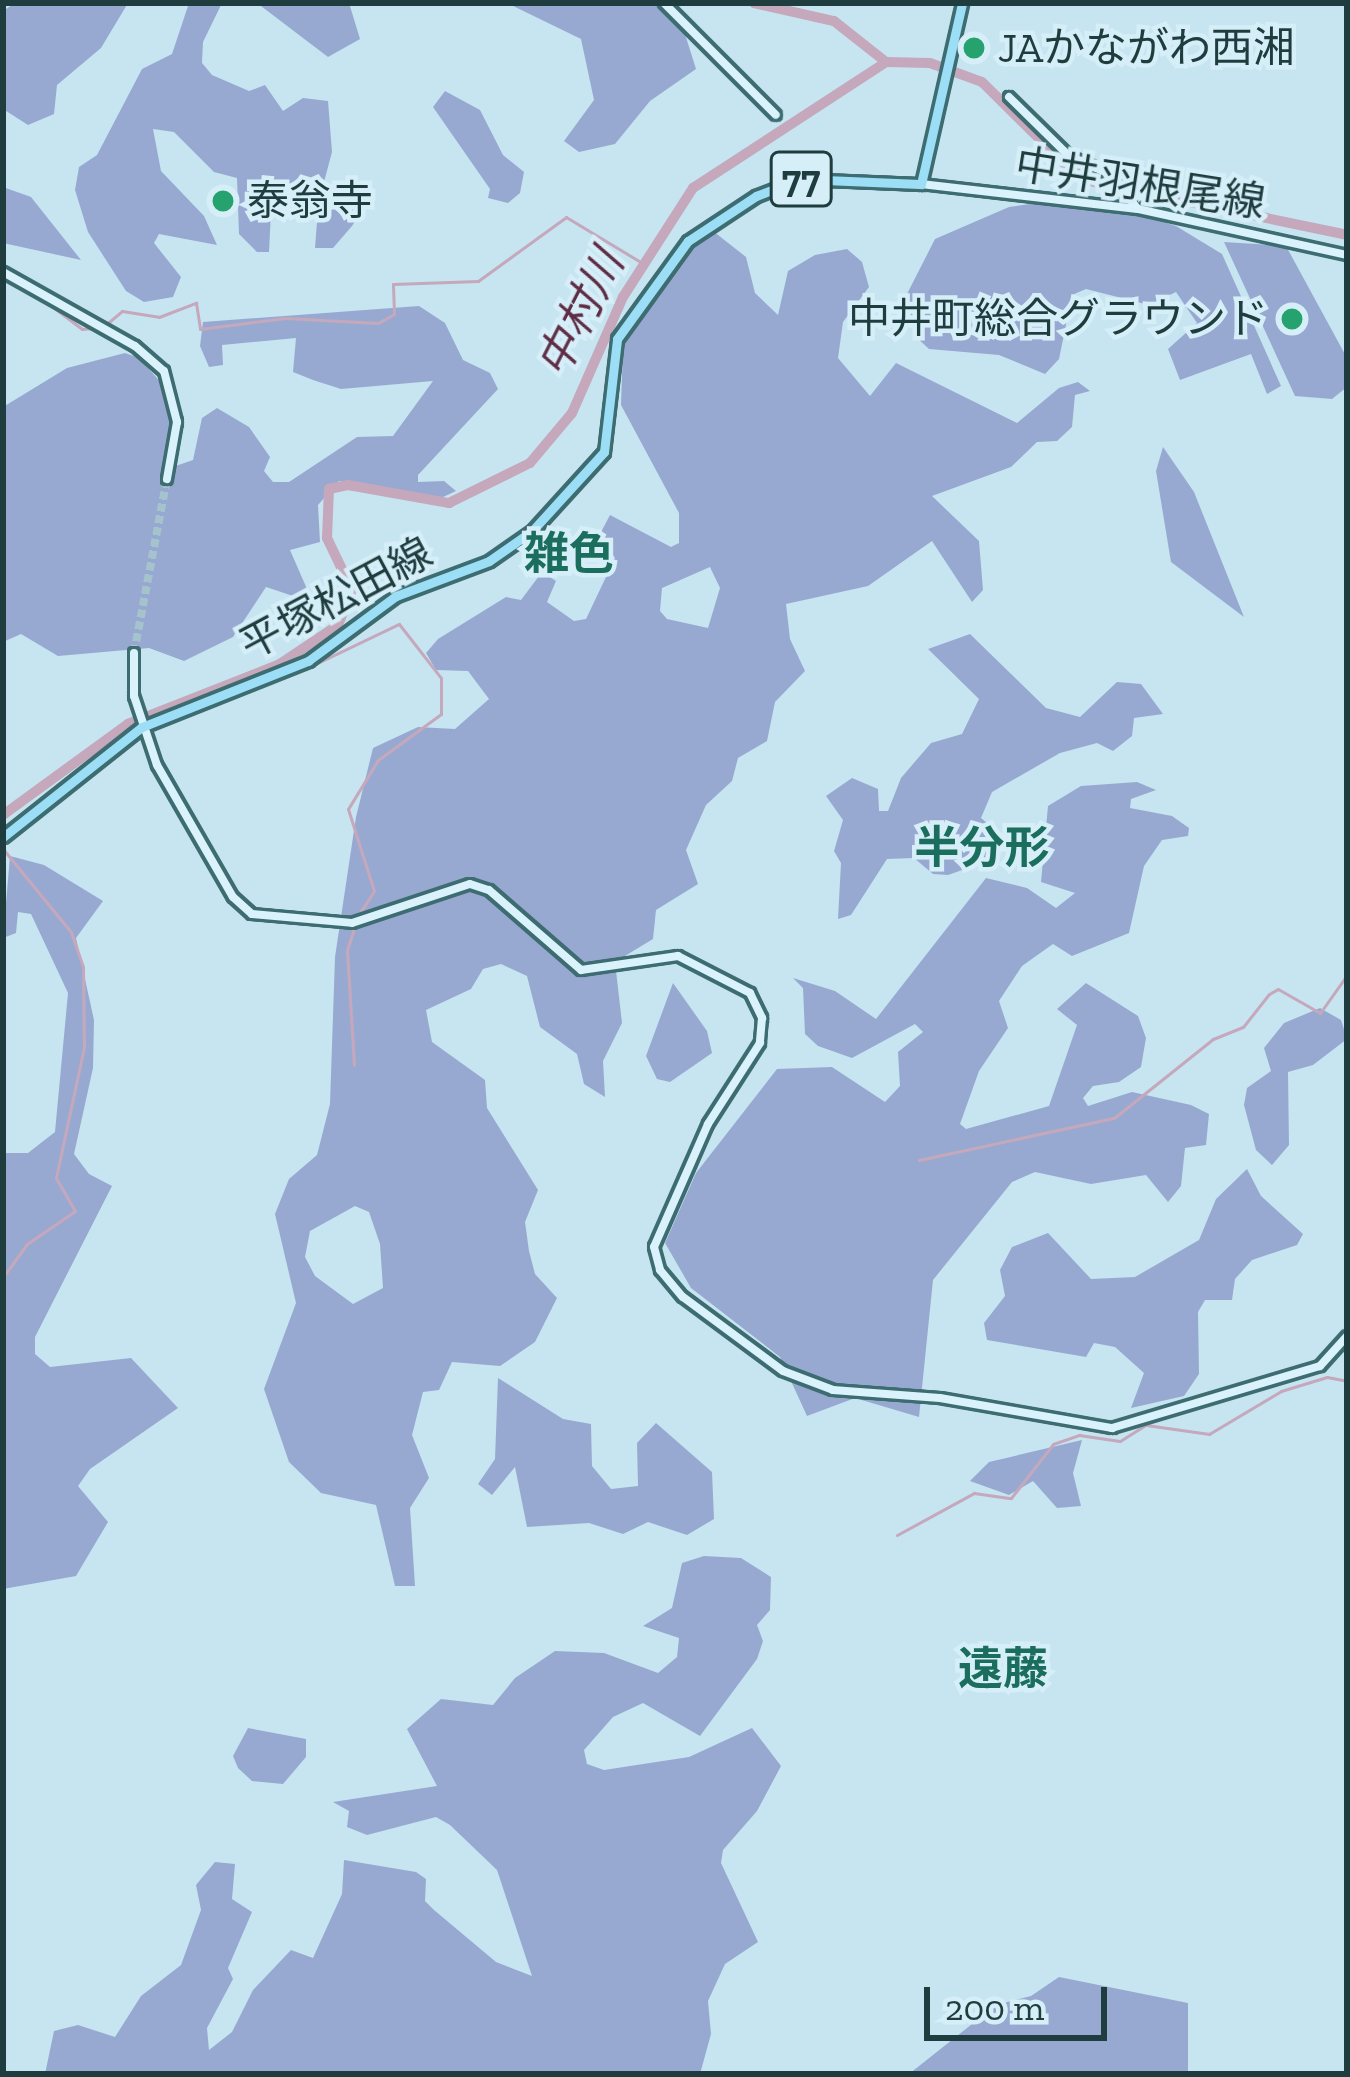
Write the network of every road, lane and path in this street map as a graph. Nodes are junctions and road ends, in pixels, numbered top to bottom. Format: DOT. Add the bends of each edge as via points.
graph roads {
  1 [pos="664,3"];
  2 [pos="962,3"];
  3 [pos="1009,97"];
  4 [pos="776,115"];
  5 [pos="921,184"];
  6 [pos="1135,205"];
  7 [pos="1347,255"];
  8 [pos="3,272"];
  9 [pos="167,479"];
  10 [pos="134,653"];
  11 [pos="141,724"];
  12 [pos="3,837"];
  13 [pos="1347,1336"];
  1 -- 4 [label="street"];
  2 -- 5 [label="main road"];
  3 -- 6 [label="street" via="1058,148 1115,180"];
  5 -- 6 [label="street, 中井羽根尾線"];
  5 -- 11 [label="main road, 平塚松田線 / 77" via="800,179 756,196 688,241 617,339 604,452 532,531 489,561 396,596 308,661"];
  6 -- 7 [label="street, 中井羽根尾線"];
  8 -- 9 [label="street" via="135,346 164,371 177,422"];
  10 -- 11 [label="street"];
  11 -- 12 [label="main road, 平塚松田線 / 77"];
  11 -- 13 [label="street" via="233,897 260,918 352,923 470,884 489,890 581,970 678,956 750,993 762,1018 760,1043 707,1124 658,1231 655,1257 683,1297 796,1378 833,1390 1126,1426 1320,1366"];
}
